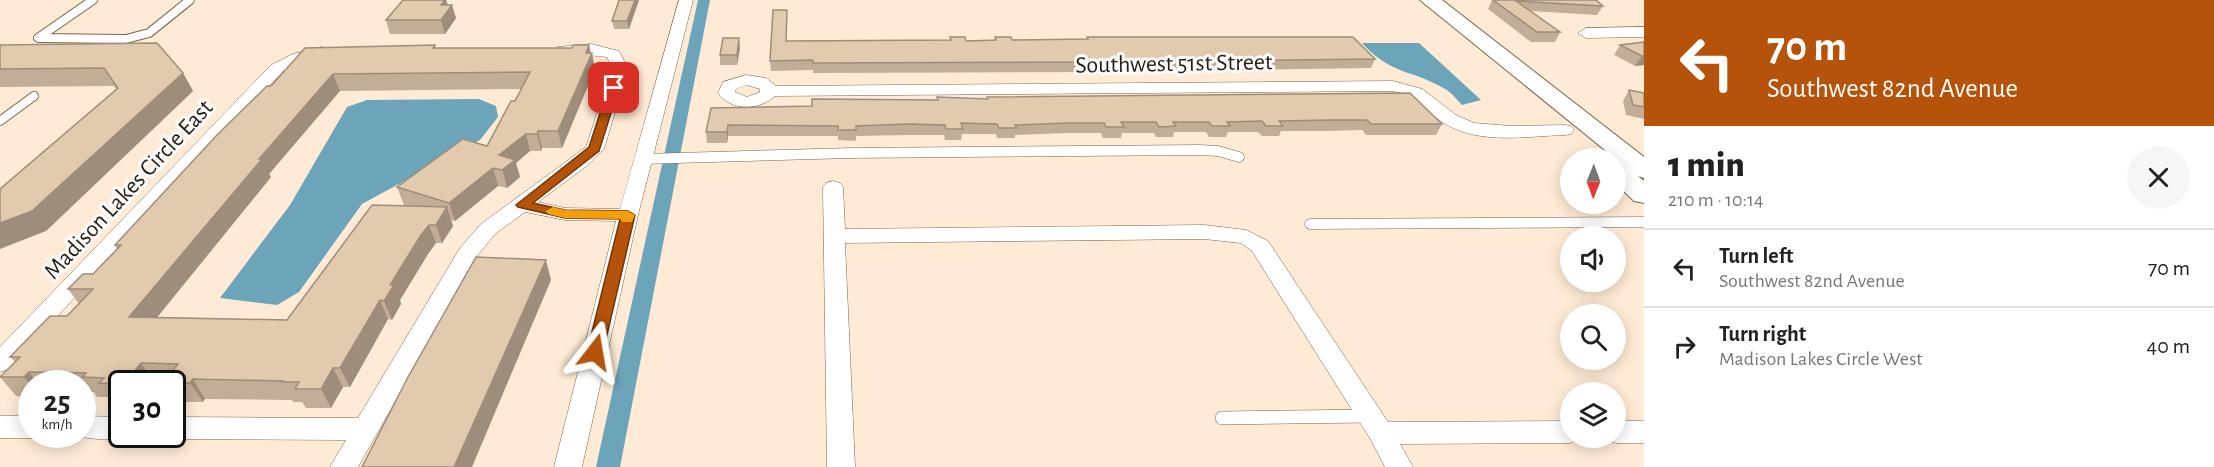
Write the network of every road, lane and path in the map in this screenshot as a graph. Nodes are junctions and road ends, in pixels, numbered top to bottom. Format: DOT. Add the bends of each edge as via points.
graph roads {
  1 [pos="93,0"];
  2 [pos="190,0"];
  3 [pos="686,0"];
  4 [pos="1408,0"];
  5 [pos="1430,0"];
  6 [pos="1644,32"];
  7 [pos="1586,33"];
  8 [pos="543,50"];
  9 [pos="343,51"];
  10 [pos="769,91"];
  11 [pos="34,96"];
  12 [pos="0,121"];
  13 [pos="1565,130"];
  14 [pos="1587,148"];
  15 [pos="1239,157"];
  16 [pos="652,159"];
  17 [pos="1644,170"];
  18 [pos="1626,180"];
  19 [pos="833,187"];
  20 [pos="1644,195"];
  21 [pos="522,205"];
  22 [pos="628,215"];
  23 [pos="1644,222"];
  24 [pos="1310,224"];
  25 [pos="836,236"];
  26 [pos="0,363"];
  27 [pos="1222,418"];
  28 [pos="1375,425"];
  29 [pos="0,427"];
  30 [pos="18,427"];
  31 [pos="186,428"];
  32 [pos="365,429"];
  33 [pos="1560,432"];
  34 [pos="1626,432"];
  35 [pos="1644,432"];
  36 [pos="344,467"];
  37 [pos="568,467"];
  38 [pos="841,467"];
  39 [pos="1399,467"];
  1 -- 2 [label="lane" via="38,38 126,39 149,33"];
  3 -- 16 [label="street"];
  4 -- 13 [label="main road"];
  5 -- 17 [label="main road"];
  6 -- 7 [label="street"];
  8 -- 21 [label="street" via="591,49 613,54 620,68 595,149"];
  9 -- 26 [label="street, Madison Lakes Circle East" via="299,57 277,68"];
  10 -- 13 [label="street, Southwest 51st Street" via="1392,86 1416,91 1453,120 1470,128"];
  11 -- 12 [label="lane"];
  13 -- 14 [label="main road"];
  15 -- 16 [label="lane" via="1200,150"];
  16 -- 22 [label="street"];
  18 -- 20 [label="main road"];
  19 -- 25 [label="street"];
  21 -- 22 [label="street" via="565,214"];
  21 -- 32 [label="street" via="488,229 468,253"];
  22 -- 37 [label="street"];
  23 -- 24 [label="lane"];
  25 -- 28 [label="street" via="1204,232 1246,237 1260,246"];
  25 -- 38 [label="street"];
  27 -- 28 [label="lane"];
  28 -- 33 [label="street"];
  28 -- 39 [label="street"];
  29 -- 30 [label="street"];
  31 -- 32 [label="street"];
  32 -- 36 [label="street"];
  34 -- 35 [label="street"];
}
